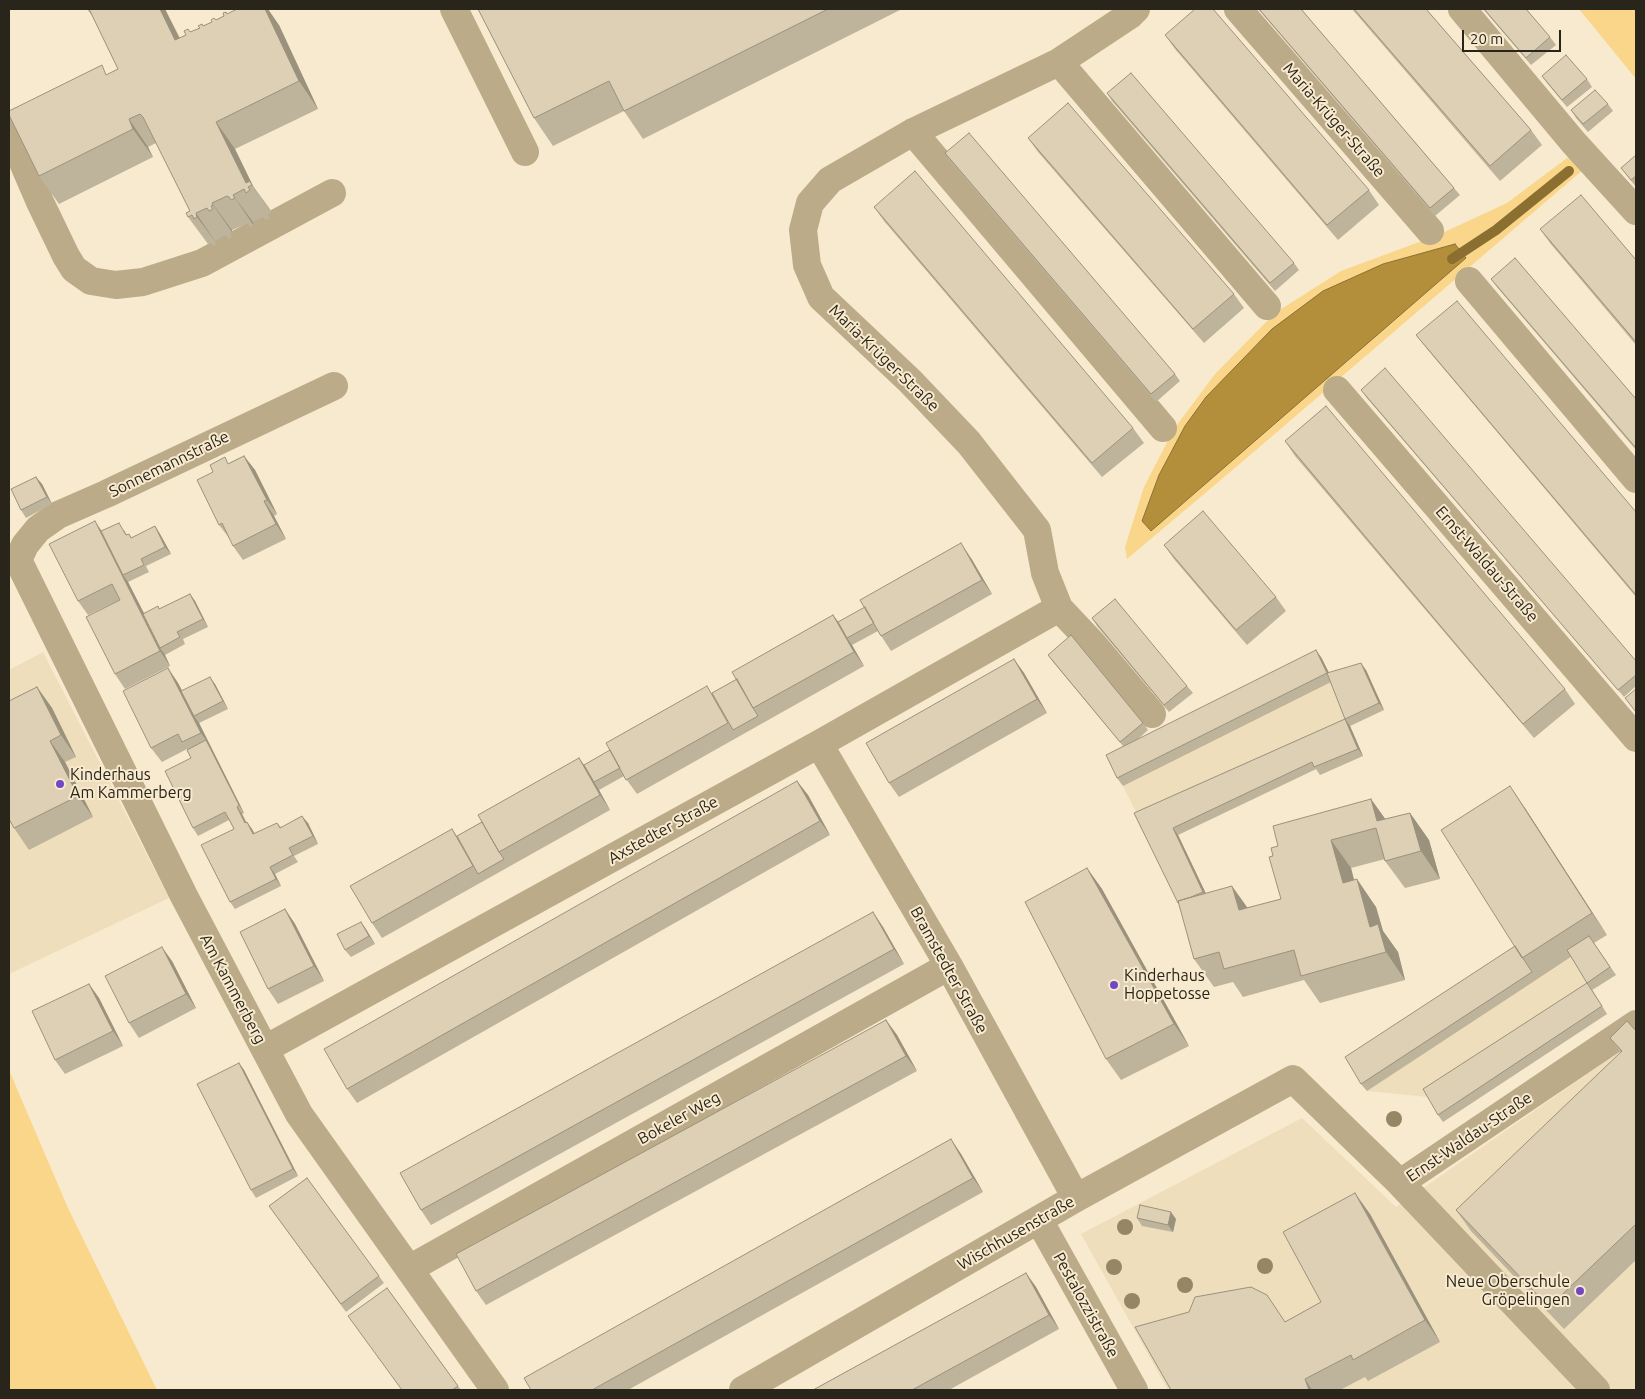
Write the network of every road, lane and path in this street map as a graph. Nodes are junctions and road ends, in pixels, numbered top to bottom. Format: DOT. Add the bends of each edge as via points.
graph roads {
  1 [pos="454,9"];
  2 [pos="1136,9"];
  3 [pos="1238,9"];
  4 [pos="1462,9"];
  5 [pos="1059,62"];
  6 [pos="9,130"];
  7 [pos="912,132"];
  8 [pos="525,152"];
  9 [pos="332,193"];
  10 [pos="1636,212"];
  11 [pos="1430,231"];
  12 [pos="1469,281"];
  13 [pos="1267,306"];
  14 [pos="334,386"];
  15 [pos="1337,390"];
  16 [pos="1163,428"];
  17 [pos="1636,479"];
  18 [pos="18,560"];
  19 [pos="1059,608"];
  20 [pos="1152,714"];
  21 [pos="1636,738"];
  22 [pos="819,744"];
  23 [pos="949,966"];
  24 [pos="1636,1024"];
  25 [pos="265,1049"];
  26 [pos="1293,1080"];
  27 [pos="1400,1183"];
  28 [pos="1076,1198"];
  29 [pos="1039,1220"];
  30 [pos="409,1269"];
  31 [pos="495,1390"];
  32 [pos="743,1390"];
  33 [pos="1134,1390"];
  34 [pos="1596,1390"];
  1 -- 8 [label="street"];
  2 -- 5 [label="street, Maria-Krüger-Straße"];
  3 -- 11 [label="street, Maria-Krüger-Straße"];
  4 -- 10 [label="street"];
  5 -- 7 [label="street, Maria-Krüger-Straße"];
  5 -- 13 [label="street"];
  6 -- 9 [label="street" via="66,256 74,269 92,281 116,285 143,282 202,263"];
  7 -- 16 [label="street"];
  7 -- 19 [label="street, Maria-Krüger-Straße" via="830,180 810,203 803,230 807,265 821,297 969,442 1038,530 1045,573"];
  12 -- 17 [label="street"];
  14 -- 18 [label="street, Sonnemannstraße" via="58,515 38,529"];
  15 -- 21 [label="street, Ernst-Waldau-Straße"];
  18 -- 25 [label="street, Am Kammerberg" via="180,887"];
  19 -- 20 [label="street"];
  19 -- 22 [label="street, Axstedter Straße"];
  22 -- 23 [label="street, Bramstedter Straße"];
  22 -- 25 [label="street, Axstedter Straße"];
  23 -- 28 [label="street, Bramstedter Straße"];
  23 -- 30 [label="street, Bokeler Weg"];
  24 -- 27 [label="street, Ernst-Waldau-Straße"];
  25 -- 30 [label="street, Am Kammerberg" via="299,1114"];
  26 -- 27 [label="street, Ernst-Waldau-Straße"];
  26 -- 28 [label="street, Wischhusenstraße"];
  27 -- 34 [label="street"];
  28 -- 29 [label="street, Wischhusenstraße"];
  29 -- 32 [label="street, Wischhusenstraße"];
  29 -- 33 [label="street, Pestalozzistraße"];
  30 -- 31 [label="street, Am Kammerberg"];
}
